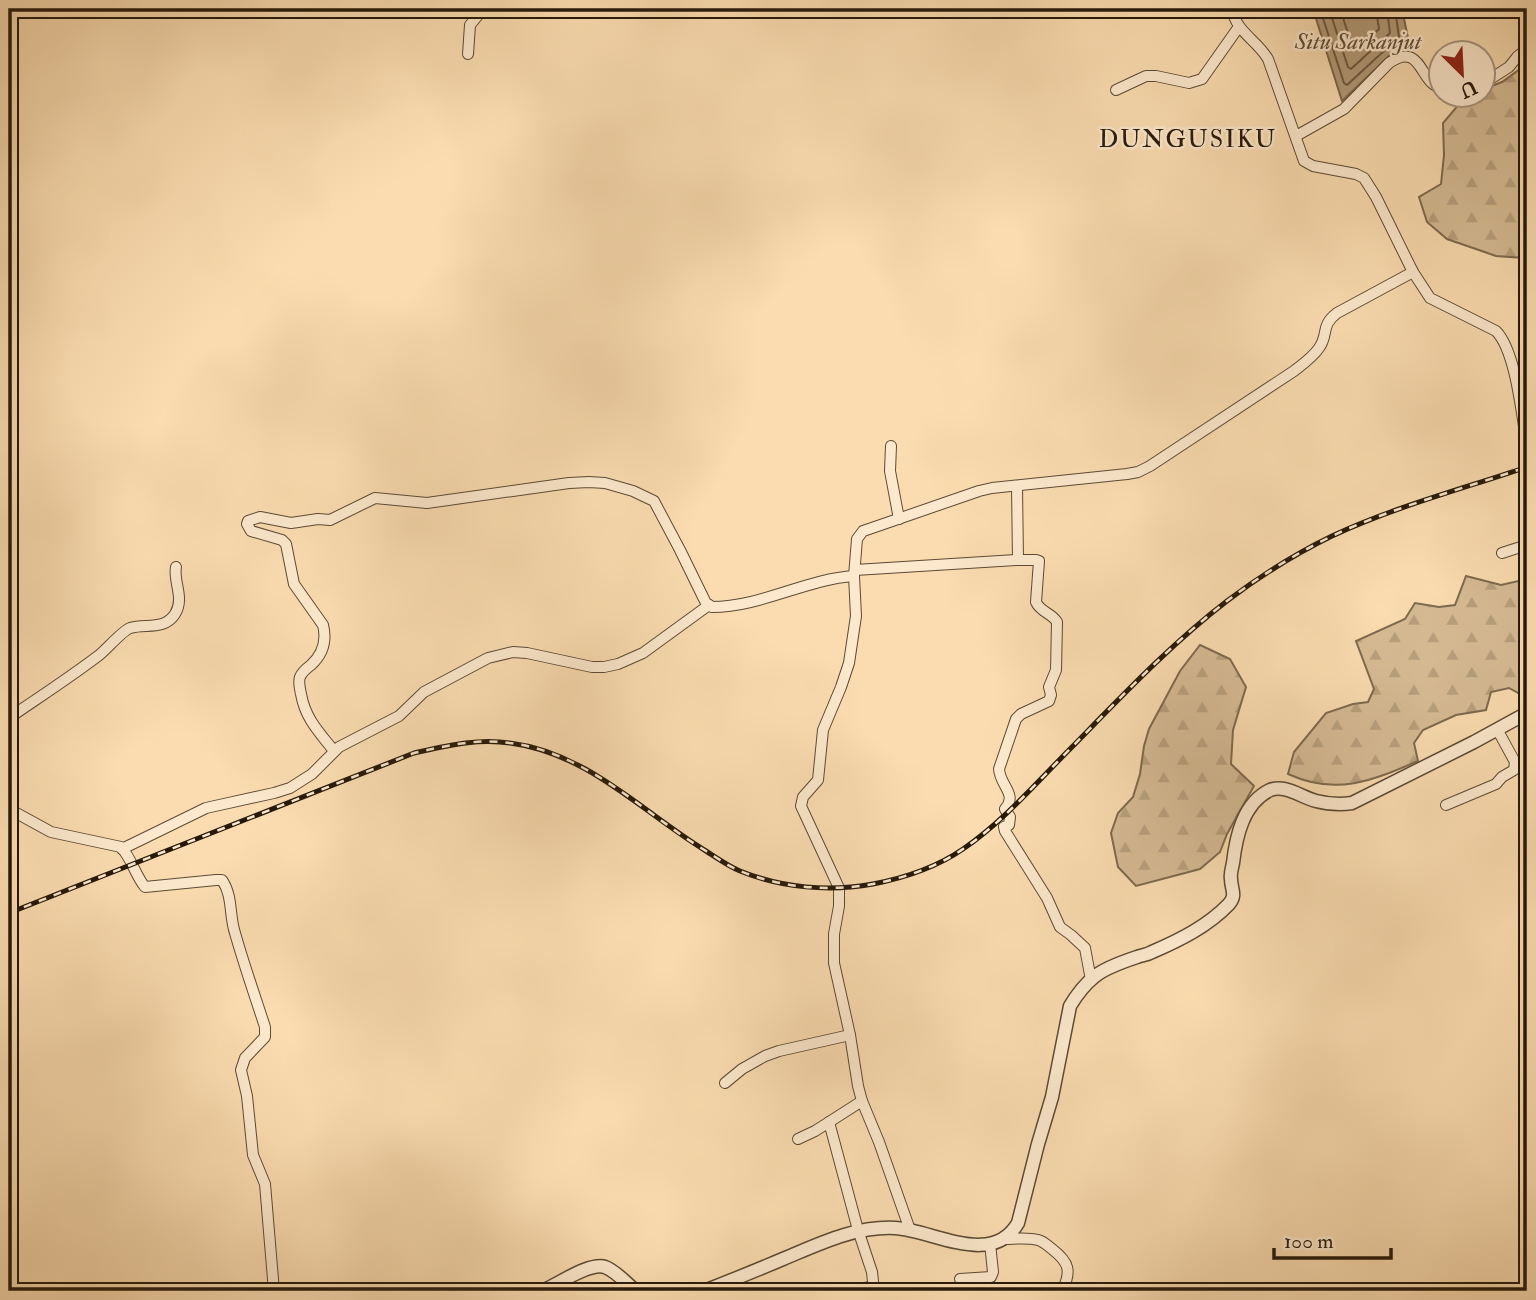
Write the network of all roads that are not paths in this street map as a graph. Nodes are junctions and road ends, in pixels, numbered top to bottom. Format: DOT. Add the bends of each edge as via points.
graph roads {
  1 [pos="481,9"];
  2 [pos="1232,9"];
  3 [pos="1238,27"];
  4 [pos="1527,49"];
  5 [pos="468,54"];
  6 [pos="1498,74"];
  7 [pos="1428,77"];
  8 [pos="1116,90"];
  9 [pos="1296,136"];
  10 [pos="1413,272"];
  11 [pos="891,446"];
  12 [pos="1527,446"];
  13 [pos="1017,487"];
  14 [pos="899,519"];
  15 [pos="1527,545"];
  16 [pos="1502,553"];
  17 [pos="1018,559"];
  18 [pos="176,567"];
  19 [pos="855,573"];
  20 [pos="709,605"];
  21 [pos="1527,713"];
  22 [pos="9,718"];
  23 [pos="1497,729"];
  24 [pos="334,751"];
  25 [pos="1446,805"];
  26 [pos="9,809"];
  27 [pos="122,849"];
  28 [pos="1091,980"];
  29 [pos="850,1035"];
  30 [pos="725,1083"];
  31 [pos="862,1101"];
  32 [pos="829,1122"];
  33 [pos="799,1139"];
  34 [pos="858,1230"];
  35 [pos="909,1230"];
  36 [pos="1004,1239"];
  37 [pos="990,1243"];
  38 [pos="960,1279"];
  39 [pos="874,1289"];
  40 [pos="274,1291"];
  41 [pos="542,1291"];
  42 [pos="636,1291"];
  43 [pos="704,1291"];
  44 [pos="852,1291"];
  45 [pos="1062,1291"];
  1 -- 5 [label="street" via="470,25"];
  2 -- 3 [label="street"];
  3 -- 8 [label="street" via="1202,79 1189,83 1146,76"];
  3 -- 9 [label="street" via="1269,59"];
  4 -- 6 [label="street"];
  7 -- 9 [label="street" via="1414,59 1395,58 1344,109"];
  9 -- 10 [label="street" via="1304,161 1364,178"];
  10 -- 12 [label="street" via="1435,301 1501,336 1511,360"];
  10 -- 13 [label="street" via="1337,313 1329,319 1321,346 1310,358 1150,466 1127,474"];
  11 -- 14 [label="street" via="890,471"];
  13 -- 14 [label="street" via="979,491"];
  13 -- 17 [label="street"];
  14 -- 19 [label="street" via="863,531 857,539"];
  15 -- 16 [label="street"];
  17 -- 19 [label="street"];
  17 -- 28 [label="street" via="1039,563 1036,601 1057,622 1056,670 1049,701 1016,719 999,769 1011,798 1005,809 1009,825 1004,827 1060,927 1085,948"];
  18 -- 22 [label="street" via="178,601 176,613 168,621 129,628 99,655"];
  19 -- 20 [label="street" via="750,601"];
  19 -- 29 [label="street" via="855,635 849,663 823,730 818,780 801,806 839,888 834,963"];
  20 -- 24 [label="street" via="643,653 618,664 592,667 513,652 488,658 424,692 399,716"];
  20 -- 24 [label="street" via="654,501 606,484 569,483 426,503 375,498 330,520 291,523 255,518 247,524 251,531 286,544 294,584 323,625 323,650 300,675 299,683 307,716"];
  21 -- 23 [label="street"];
  23 -- 25 [label="street" via="1515,762 1514,770 1496,784"];
  23 -- 28 [label="street" via="1352,803 1317,802 1278,788 1263,795 1241,824 1230,879 1232,900 1198,929"];
  24 -- 27 [label="street" via="324,764 290,788 206,808"];
  26 -- 27 [label="street" via="51,832"];
  27 -- 40 [label="street" via="145,887 225,883 234,932 265,1027 265,1037 245,1058 241,1070 253,1155 265,1184"];
  28 -- 36 [label="street" via="1070,1006 1052,1097 1018,1223"];
  29 -- 30 [label="street" via="765,1056"];
  29 -- 31 [label="street"];
  31 -- 32 [label="street"];
  31 -- 35 [label="street"];
  32 -- 33 [label="street"];
  32 -- 34 [label="street"];
  34 -- 35 [label="street"];
  34 -- 39 [label="street"];
  34 -- 43 [label="street"];
  35 -- 37 [label="street" via="964,1244"];
  36 -- 37 [label="street"];
  36 -- 45 [label="street" via="1044,1242 1063,1257 1068,1275"];
  37 -- 38 [label="street" via="991,1277"];
  39 -- 44 [label="street"];
  41 -- 42 [label="street" via="600,1266"];
}
